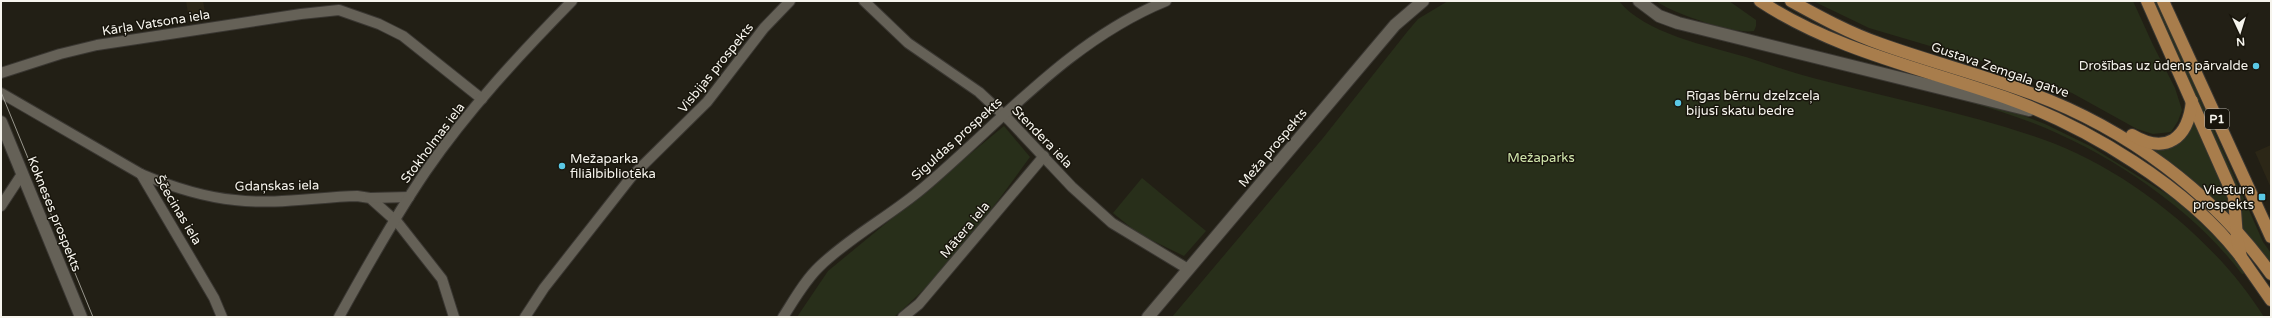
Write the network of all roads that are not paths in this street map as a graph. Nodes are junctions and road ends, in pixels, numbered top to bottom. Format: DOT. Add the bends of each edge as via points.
graph roads {
  1 [pos="572,1"];
  2 [pos="790,1"];
  3 [pos="864,1"];
  4 [pos="1166,1"];
  5 [pos="1423,1"];
  6 [pos="1639,1"];
  7 [pos="1760,1"];
  8 [pos="1791,1"];
  9 [pos="2147,1"];
  10 [pos="2163,1"];
  11 [pos="339,6"];
  12 [pos="1,73"];
  13 [pos="1,93"];
  14 [pos="482,99"];
  15 [pos="2192,101"];
  16 [pos="2075,112"];
  17 [pos="2046,113"];
  18 [pos="1003,115"];
  19 [pos="1,122"];
  20 [pos="1044,156"];
  21 [pos="22,174"];
  22 [pos="141,174"];
  23 [pos="409,197"];
  24 [pos="370,198"];
  25 [pos="1,206"];
  26 [pos="394,219"];
  27 [pos="2236,230"];
  28 [pos="2271,237"];
  29 [pos="2242,257"];
  30 [pos="1188,269"];
  31 [pos="2271,274"];
  32 [pos="2271,300"];
  33 [pos="81,317"];
  34 [pos="222,317"];
  35 [pos="338,317"];
  36 [pos="454,317"];
  37 [pos="525,317"];
  38 [pos="783,317"];
  39 [pos="903,317"];
  40 [pos="1148,317"];
  1 -- 14 [label="street, Stokholmas iela" via="531,42"];
  2 -- 37 [label="street, Visbijas prospekts" via="764,28 707,102 632,176 544,288"];
  3 -- 18 [label="street, Stendera iela" via="908,43 978,92"];
  4 -- 18 [label="street, Siguldas prospekts" via="1123,21 1090,42"];
  5 -- 30 [label="street, Meža prospekts" via="1395,25"];
  6 -- 17 [label="street" via="1659,16 1678,23"];
  7 -- 17 [label="main road, Gustava Zemgala gatve" via="1801,25 1847,46"];
  8 -- 16 [label="main road, Gustava Zemgala gatve" via="1839,27 1880,44 1988,78"];
  9 -- 15 [label="main road, P1"];
  10 -- 28 [label="main road, P1"];
  11 -- 12 [label="street, Kārļa Vatsona iela" via="302,14 97,45"];
  11 -- 14 [label="street, Kārļa Vatsona iela" via="403,36"];
  13 -- 22 [label="street, Ščecinas iela"];
  14 -- 23 [label="street, Stokholmas iela"];
  15 -- 16 [label="main road" via="2185,128 2176,138 2164,143 2142,141 2114,125"];
  15 -- 27 [label="main road, P1" via="2234,197"];
  16 -- 27 [label="main road, Gustava Zemgala gatve" via="2141,149 2193,188"];
  17 -- 29 [label="main road, Gustava Zemgala gatve" via="2087,134 2169,185 2203,215"];
  18 -- 20 [label="street, Stendera iela"];
  18 -- 38 [label="street, Siguldas prospekts" via="923,188 849,241 819,267"];
  19 -- 21 [label="street, Kokneses prospekts"];
  20 -- 30 [label="street, Stendera iela" via="1072,187 1112,223"];
  20 -- 39 [label="street, Mātera iela" via="919,304"];
  21 -- 25 [label="street"];
  21 -- 33 [label="street, Kokneses prospekts"];
  22 -- 24 [label="street, Gdaņskas iela" via="171,187 199,195 235,200 357,196"];
  22 -- 34 [label="street, Ščecinas iela" via="214,298"];
  23 -- 24 [label="street, Gdaņskas iela"];
  23 -- 26 [label="street, Stokholmas iela"];
  24 -- 26 [label="street"];
  26 -- 35 [label="street, Stokholmas iela"];
  26 -- 36 [label="street" via="442,279"];
  27 -- 29 [label="main road, P1"];
  27 -- 31 [label="main road, Gustava Zemgala gatve"];
  29 -- 32 [label="main road, P1"];
  30 -- 40 [label="street, Meža prospekts"];
}
